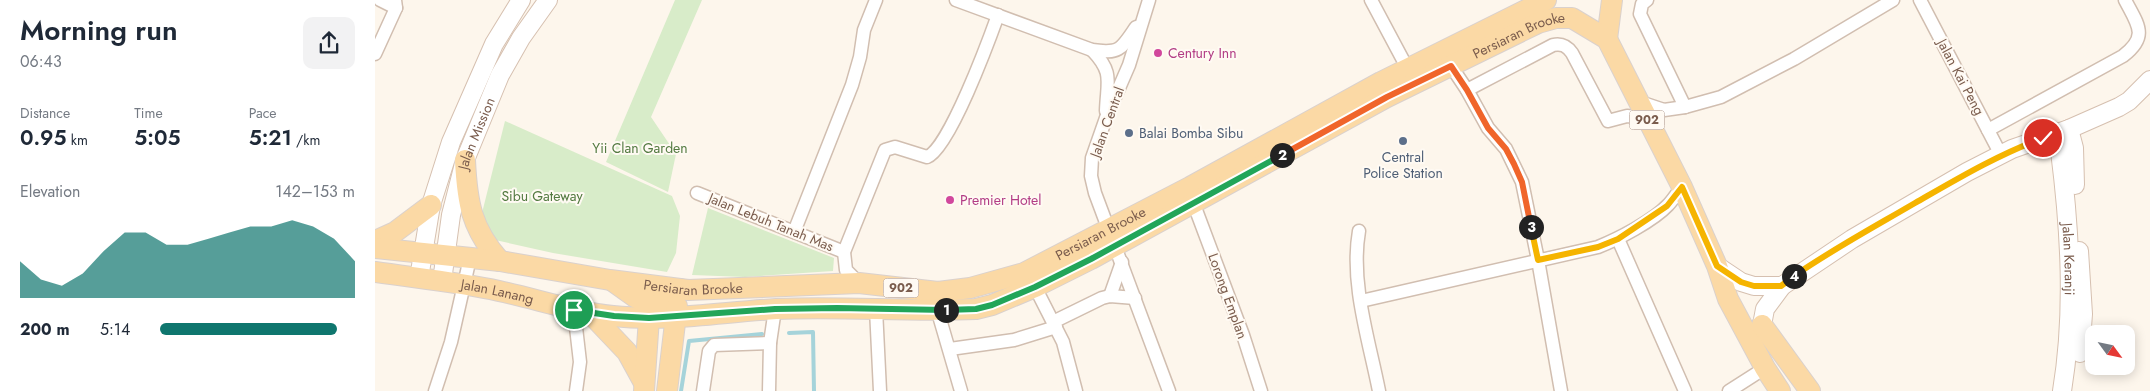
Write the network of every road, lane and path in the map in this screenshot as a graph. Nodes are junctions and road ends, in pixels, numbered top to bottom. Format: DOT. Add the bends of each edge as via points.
graph roads {
  1 [pos="380,0"];
  2 [pos="521,0"];
  3 [pos="547,0"];
  4 [pos="876,0"];
  5 [pos="957,0"];
  6 [pos="1149,0"];
  7 [pos="1546,0"];
  8 [pos="1613,0"];
  9 [pos="1647,0"];
  10 [pos="1893,0"];
  11 [pos="1920,0"];
  12 [pos="2125,0"];
  13 [pos="1372,1"];
  14 [pos="396,4"];
  15 [pos="998,15"];
  16 [pos="1144,15"];
  17 [pos="1607,39"];
  18 [pos="1091,50"];
  19 [pos="375,54"];
  20 [pos="1451,66"];
  21 [pos="1411,76"];
  22 [pos="2150,80"];
  23 [pos="1467,90"];
  24 [pos="1637,101"];
  25 [pos="1685,107"];
  26 [pos="1106,118"];
  27 [pos="1646,118"];
  28 [pos="2069,129"];
  29 [pos="1988,130"];
  30 [pos="2043,138"];
  31 [pos="2001,155"];
  32 [pos="465,160"];
  33 [pos="1682,187"];
  34 [pos="697,193"];
  35 [pos="1193,202"];
  36 [pos="431,205"];
  37 [pos="1359,231"];
  38 [pos="794,232"];
  39 [pos="1618,239"];
  40 [pos="375,241"];
  41 [pos="375,248"];
  42 [pos="1116,248"];
  43 [pos="844,252"];
  44 [pos="423,253"];
  45 [pos="445,255"];
  46 [pos="470,258"];
  47 [pos="1538,260"];
  48 [pos="500,261"];
  49 [pos="1717,266"];
  50 [pos="375,272"];
  51 [pos="2081,272"];
  52 [pos="419,278"];
  53 [pos="610,280"];
  54 [pos="442,281"];
  55 [pos="859,283"];
  56 [pos="465,284"];
  57 [pos="1781,286"];
  58 [pos="1035,287"];
  59 [pos="680,289"];
  60 [pos="1110,296"];
  61 [pos="1135,298"];
  62 [pos="1361,300"];
  63 [pos="775,309"];
  64 [pos="876,309"];
  65 [pos="937,309"];
  66 [pos="2069,310"];
  67 [pos="582,311"];
  68 [pos="651,313"];
  69 [pos="675,317"];
  70 [pos="1054,325"];
  71 [pos="1762,325"];
  72 [pos="770,342"];
  73 [pos="950,349"];
  74 [pos="1765,368"];
  75 [pos="644,387"];
  76 [pos="435,391"];
  77 [pos="577,391"];
  78 [pos="667,391"];
  79 [pos="703,391"];
  80 [pos="769,391"];
  81 [pos="880,391"];
  82 [pos="961,391"];
  83 [pos="1075,391"];
  84 [pos="1169,391"];
  85 [pos="1261,391"];
  86 [pos="1379,391"];
  87 [pos="1561,391"];
  88 [pos="1685,391"];
  89 [pos="1729,391"];
  90 [pos="1780,391"];
  91 [pos="1810,391"];
  92 [pos="2062,391"];
  93 [pos="2074,391"];
  1 -- 14 [label="street"];
  2 -- 36 [label="street, Jalan Mission" via="476,81 451,142"];
  3 -- 32 [label="street, Jalan Mission" via="500,75"];
  4 -- 38 [label="street" via="864,30 852,85"];
  5 -- 15 [label="street"];
  6 -- 16 [label="street, Jalan Central"];
  7 -- 21 [label="main road, Persiaran Brooke / 902"];
  8 -- 17 [label="main road"];
  9 -- 25 [label="street" via="1642,4 1640,14"];
  10 -- 25 [label="street" via="1721,97"];
  11 -- 29 [label="street, Jalan Kai Peng"];
  12 -- 29 [label="street" via="2139,28 2135,47"];
  13 -- 21 [label="street"];
  14 -- 19 [label="street"];
  15 -- 18 [label="street"];
  15 -- 43 [label="street, Jalan Lebuh Tanah Mas" via="968,92 937,149 927,157 895,147 885,150"];
  16 -- 18 [label="street" via="1117,52"];
  16 -- 26 [label="street, Jalan Central" via="1129,65"];
  17 -- 20 [label="main road, Persiaran Brooke / 902" via="1578,20 1556,18 1538,23"];
  17 -- 24 [label="main road, 902"];
  18 -- 26 [label="street" via="1108,72"];
  20 -- 21 [label="main road, Persiaran Brooke / 902"];
  20 -- 23 [label="street"];
  21 -- 35 [label="main road, Persiaran Brooke / 902"];
  21 -- 42 [label="main road, Persiaran Brooke / 902"];
  22 -- 28 [label="street" via="2129,100"];
  23 -- 27 [label="street" via="1558,44 1572,53 1608,121 1627,116"];
  23 -- 47 [label="street" via="1488,128 1506,149 1522,182"];
  24 -- 25 [label="street" via="1664,110"];
  24 -- 27 [label="main road, 902"];
  26 -- 42 [label="street, Jalan Central" via="1092,158 1091,176"];
  27 -- 33 [label="main road, 902"];
  28 -- 30 [label="street"];
  28 -- 51 [label="street, Jalan Keranji"];
  29 -- 31 [label="street, Jalan Kai Peng"];
  30 -- 31 [label="street"];
  30 -- 66 [label="street, Jalan Keranji" via="2057,143 2060,151 2068,226"];
  31 -- 57 [label="street" via="1852,238"];
  32 -- 45 [label="street, Jalan Mission" via="451,214"];
  32 -- 48 [label="main road" via="472,215 486,246"];
  33 -- 39 [label="street" via="1667,206"];
  33 -- 49 [label="main road, 902"];
  34 -- 38 [label="street, Jalan Lebuh Tanah Mas"];
  35 -- 42 [label="main road, Persiaran Brooke / 902"];
  35 -- 85 [label="street, Lorong Emplan"];
  36 -- 40 [label="main road" via="395,232"];
  36 -- 44 [label="street, Jalan Mission"];
  37 -- 62 [label="street" via="1355,252"];
  38 -- 43 [label="street, Jalan Lebuh Tanah Mas"];
  39 -- 47 [label="street" via="1598,247"];
  39 -- 88 [label="street"];
  41 -- 44 [label="main road, Jalan Lanang"];
  42 -- 55 [label="main road, Persiaran Brooke / 902" via="970,288 938,292"];
  42 -- 58 [label="main road, Persiaran Brooke / 902"];
  42 -- 60 [label="street"];
  42 -- 61 [label="street, Jalan Central"];
  43 -- 55 [label="street, Jalan Lebuh Tanah Mas" via="846,270"];
  44 -- 45 [label="main road, Jalan Lanang"];
  44 -- 52 [label="street, Jalan Mission"];
  45 -- 46 [label="main road, Jalan Lanang"];
  45 -- 54 [label="street, Jalan Mission"];
  46 -- 48 [label="main road, Jalan Lanang"];
  46 -- 56 [label="street"];
  47 -- 62 [label="street"];
  47 -- 87 [label="street"];
  48 -- 53 [label="main road, Jalan Lanang"];
  49 -- 57 [label="street" via="1741,282 1754,286"];
  49 -- 74 [label="main road, 902" via="1728,299"];
  50 -- 52 [label="main road, Jalan Lanang"];
  51 -- 66 [label="street" via="2073,278"];
  51 -- 93 [label="street, Jalan Keranji" via="2083,314"];
  52 -- 54 [label="main road, Jalan Lanang"];
  53 -- 59 [label="main road, Persiaran Brooke / 902"];
  53 -- 68 [label="main road"];
  54 -- 56 [label="main road, Jalan Lanang"];
  55 -- 59 [label="main road, Persiaran Brooke / 902"];
  56 -- 67 [label="main road, Jalan Lanang"];
  56 -- 76 [label="street"];
  57 -- 71 [label="street" via="1765,309"];
  58 -- 65 [label="main road, Persiaran Brooke / 902" via="976,309"];
  58 -- 70 [label="street"];
  59 -- 68 [label="main road"];
  59 -- 69 [label="main road"];
  60 -- 61 [label="street"];
  60 -- 70 [label="street" via="1077,309"];
  61 -- 84 [label="street, Jalan Central"];
  62 -- 86 [label="street"];
  63 -- 64 [label="main road, Persiaran Brooke / 902"];
  63 -- 69 [label="main road, Persiaran Brooke / 902"];
  63 -- 72 [label="street"];
  64 -- 65 [label="main road, Persiaran Brooke / 902"];
  64 -- 81 [label="street"];
  65 -- 73 [label="street"];
  66 -- 92 [label="street, Jalan Keranji" via="2069,348"];
  67 -- 68 [label="main road, Jalan Lanang"];
  67 -- 75 [label="main road" via="627,352"];
  67 -- 77 [label="street"];
  68 -- 69 [label="main road, Persiaran Brooke / 902"];
  68 -- 75 [label="main road"];
  69 -- 78 [label="main road"];
  70 -- 73 [label="street" via="1014,340"];
  70 -- 83 [label="street" via="1063,342"];
  71 -- 91 [label="main road"];
  72 -- 79 [label="street" via="714,345 709,351"];
  72 -- 80 [label="street"];
  73 -- 82 [label="street"];
  74 -- 89 [label="street"];
  74 -- 90 [label="main road, 902"];
}
